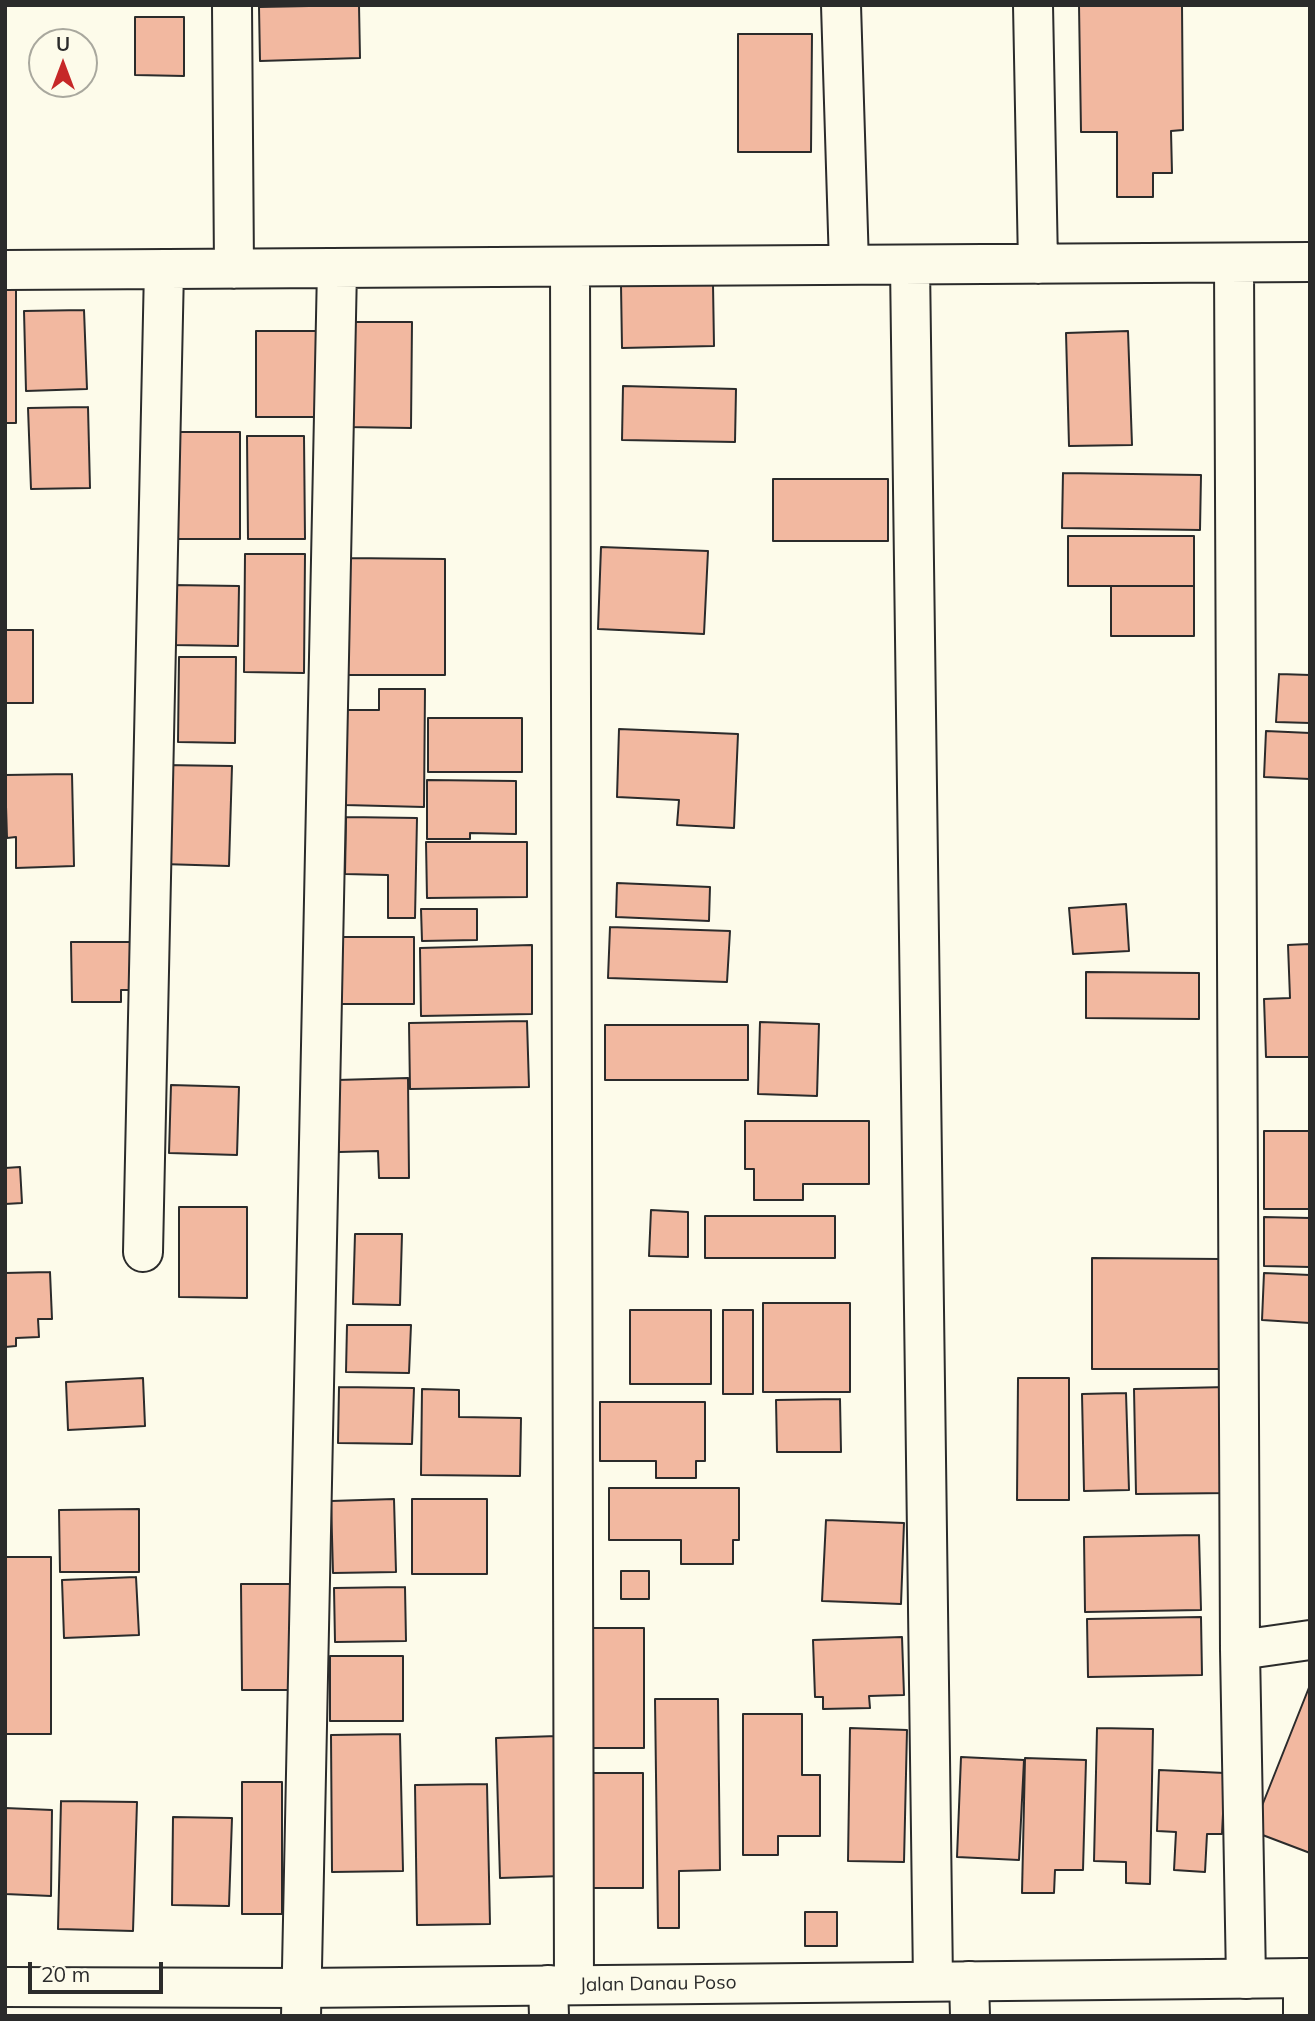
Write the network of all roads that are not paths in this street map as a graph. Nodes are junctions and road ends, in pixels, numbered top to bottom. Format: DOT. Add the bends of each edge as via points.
graph roads {
  1 [pos="232,5"];
  2 [pos="841,5"];
  3 [pos="1033,5"];
  4 [pos="1234,262"];
  5 [pos="1310,262"];
  6 [pos="1038,264"];
  7 [pos="849,265"];
  8 [pos="910,265"];
  9 [pos="570,267"];
  10 [pos="234,268"];
  11 [pos="337,268"];
  12 [pos="164,269"];
  13 [pos="5,270"];
  14 [pos="143,1252"];
  15 [pos="1310,1640"];
  16 [pos="1240,1650"];
  17 [pos="1307,1978"];
  18 [pos="1246,1979"];
  19 [pos="5,1987"];
  20 [pos="957,1993"];
  21 [pos="557,1995"];
  22 [pos="301,2002"];
  23 [pos="1304,2016"];
  1 -- 10 [label="street"];
  2 -- 7 [label="street"];
  3 -- 6 [label="street"];
  4 -- 5 [label="street"];
  4 -- 6 [label="street"];
  4 -- 16 [label="street"];
  6 -- 8 [label="street"];
  7 -- 8 [label="street"];
  7 -- 9 [label="street"];
  8 -- 20 [label="street"];
  9 -- 11 [label="street"];
  9 -- 21 [label="street"];
  10 -- 11 [label="street"];
  10 -- 12 [label="street"];
  11 -- 22 [label="street"];
  12 -- 13 [label="street"];
  12 -- 14 [label="street"];
  15 -- 16 [label="street"];
  16 -- 18 [label="street"];
  17 -- 18 [label="street, Jalan Danau Poso"];
  17 -- 23 [label="street"];
  18 -- 20 [label="street, Jalan Danau Poso"];
  19 -- 22 [label="street, Jalan Danau Poso"];
  20 -- 21 [label="street, Jalan Danau Poso"];
  21 -- 22 [label="street, Jalan Danau Poso"];
}
